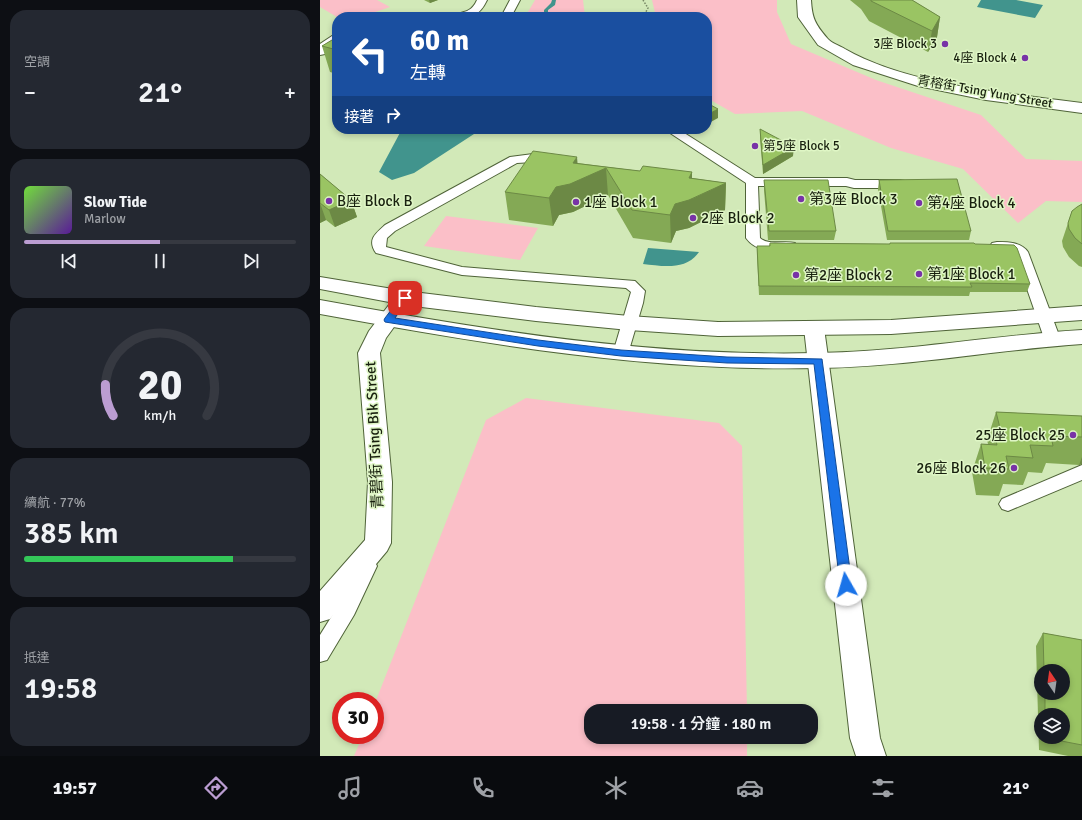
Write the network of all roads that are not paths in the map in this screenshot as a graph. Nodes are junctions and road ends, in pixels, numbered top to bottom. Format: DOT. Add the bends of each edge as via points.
graph roads {
  1 [pos="482,0"];
  2 [pos="515,0"];
  3 [pos="804,0"];
  4 [pos="475,12"];
  5 [pos="509,12"];
  6 [pos="332,43"];
  7 [pos="320,51"];
  8 [pos="1082,108"];
  9 [pos="678,134"];
  10 [pos="564,164"];
  11 [pos="752,182"];
  12 [pos="913,184"];
  13 [pos="800,246"];
  14 [pos="987,246"];
  15 [pos="320,283"];
  16 [pos="405,298"];
  17 [pos="320,307"];
  18 [pos="1082,313"];
  19 [pos="1044,315"];
  20 [pos="388,320"];
  21 [pos="629,323"];
  22 [pos="814,328"];
  23 [pos="1082,337"];
  24 [pos="1052,338"];
  25 [pos="621,353"];
  26 [pos="819,361"];
  27 [pos="1082,472"];
  28 [pos="1008,504"];
  29 [pos="378,543"];
  30 [pos="320,610"];
  31 [pos="320,653"];
  32 [pos="871,756"];
  1 -- 4 [label="lane"];
  2 -- 5 [label="lane"];
  3 -- 8 [label="main road, 青榕街 Tsing Yung Street" via="805,18 823,42 858,62 918,81 986,95"];
  6 -- 7 [label="main road"];
  9 -- 11 [label="lane"];
  10 -- 21 [label="lane" via="533,158 514,160 390,228 378,240 378,246 381,250 462,271 630,284 638,291"];
  11 -- 12 [label="lane"];
  11 -- 13 [label="lane" via="755,241 762,246"];
  14 -- 19 [label="lane" via="1010,246 1021,252"];
  15 -- 16 [label="main road"];
  16 -- 20 [label="main road, 青碧街 Tsing Bik Street"];
  16 -- 21 [label="main road"];
  17 -- 20 [label="main road"];
  18 -- 19 [label="main road"];
  19 -- 22 [label="main road" via="891,327"];
  19 -- 24 [label="lane"];
  20 -- 25 [label="main road"];
  20 -- 29 [label="main road, 青碧街 Tsing Bik Street" via="376,336 369,353 380,482"];
  21 -- 22 [label="main road" via="718,329"];
  21 -- 25 [label="lane"];
  22 -- 26 [label="main road"];
  23 -- 24 [label="main road"];
  24 -- 26 [label="main road" via="932,353"];
  25 -- 26 [label="main road" via="727,360"];
  26 -- 32 [label="main road" via="865,738"];
  27 -- 28 [label="lane"];
  29 -- 30 [label="main road"];
  29 -- 31 [label="lane" via="347,609"];
}
